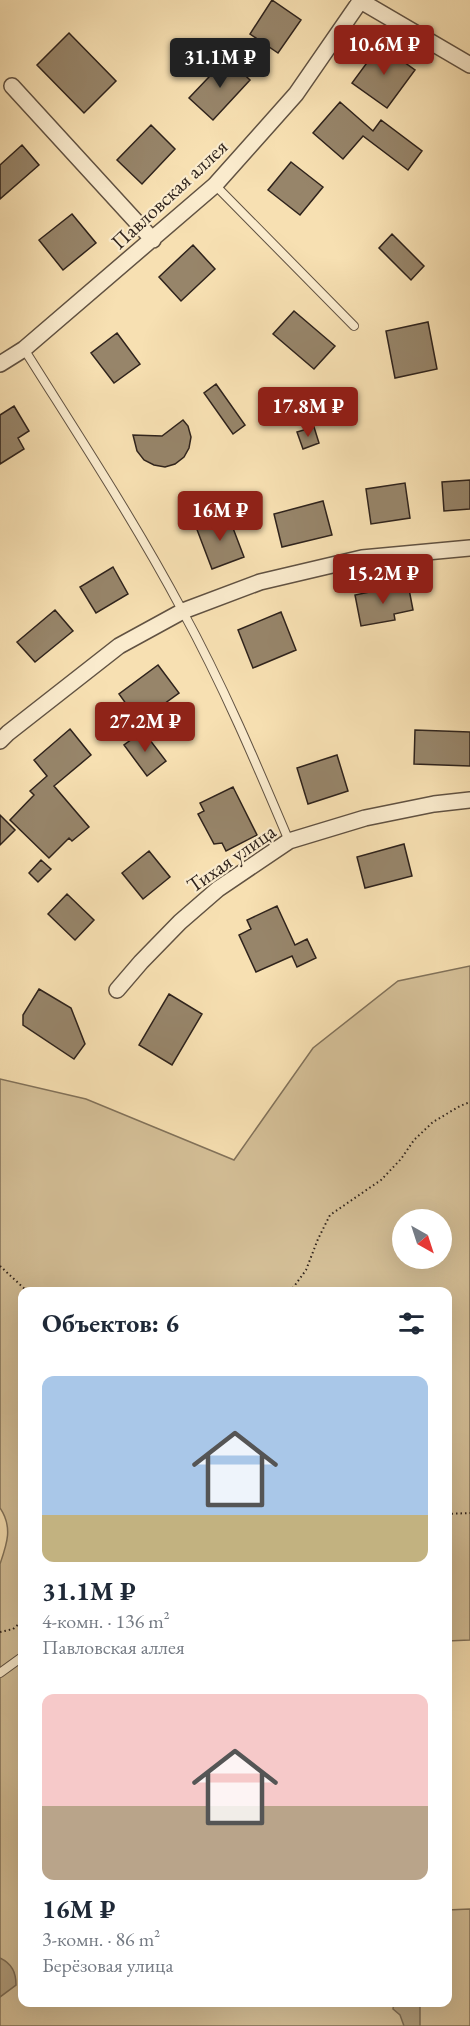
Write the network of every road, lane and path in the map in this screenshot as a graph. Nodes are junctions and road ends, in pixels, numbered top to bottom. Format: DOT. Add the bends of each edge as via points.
graph roads {
  1 [pos="360,0"];
  2 [pos="470,65"];
  3 [pos="12,86"];
  4 [pos="215,185"];
  5 [pos="153,240"];
  6 [pos="354,326"];
  7 [pos="24,349"];
  8 [pos="0,364"];
  9 [pos="470,548"];
  10 [pos="183,611"];
  11 [pos="0,741"];
  12 [pos="470,800"];
  13 [pos="289,842"];
  14 [pos="117,990"];
  15 [pos="470,1102"];
  16 [pos="0,1266"];
  17 [pos="23,1287"];
  18 [pos="294,1287"];
  19 [pos="470,1513"];
  20 [pos="452,1514"];
  21 [pos="18,1625"];
  22 [pos="0,1632"];
  23 [pos="18,1660"];
  24 [pos="0,1673"];
  1 -- 2 [label="street"];
  1 -- 4 [label="street, Павловская аллея" via="296,94"];
  3 -- 5 [label="street"];
  4 -- 5 [label="street, Павловская аллея"];
  4 -- 6 [label="lane"];
  5 -- 7 [label="street, Павловская аллея"];
  7 -- 8 [label="street, Павловская аллея"];
  7 -- 10 [label="lane"];
  9 -- 10 [label="street" via="362,558 260,582"];
  10 -- 11 [label="street" via="119,646"];
  10 -- 13 [label="lane" via="248,745"];
  12 -- 13 [label="street, Тихая улица" via="365,818"];
  13 -- 14 [label="street, Тихая улица" via="218,889 180,922"];
  15 -- 18 [label="path" via="433,1122 381,1180 330,1215 306,1270"];
  16 -- 17 [label="path"];
  19 -- 20 [label="path"];
  21 -- 22 [label="path"];
  23 -- 24 [label="lane"];
}
